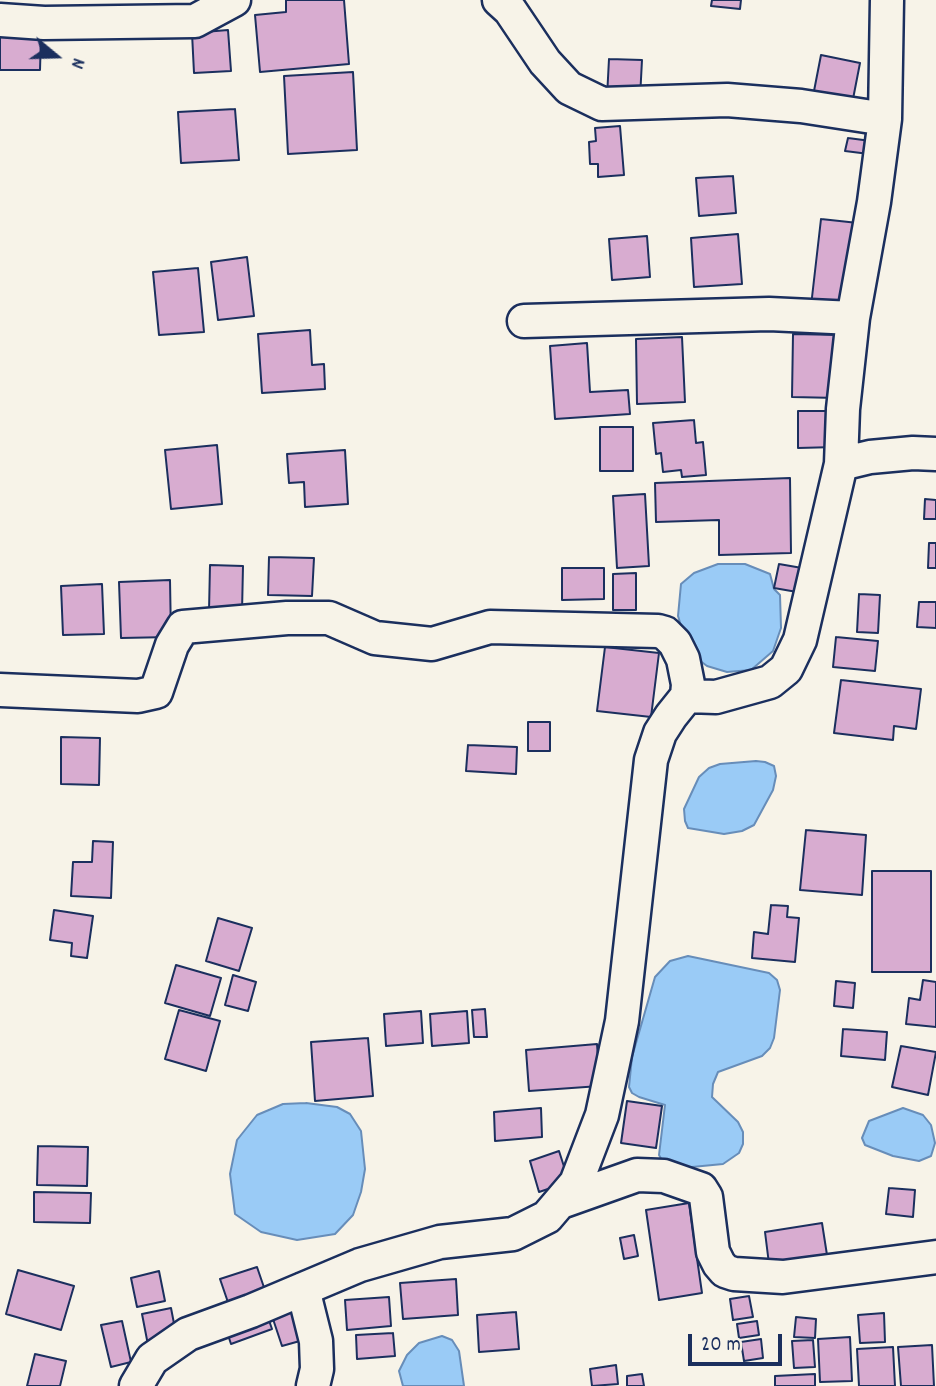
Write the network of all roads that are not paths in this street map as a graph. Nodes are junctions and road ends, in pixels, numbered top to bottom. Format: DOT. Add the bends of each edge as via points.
graph roads {
  1 [pos="234,0"];
  2 [pos="499,0"];
  3 [pos="887,0"];
  4 [pos="0,20"];
  5 [pos="885,119"];
  6 [pos="853,318"];
  7 [pos="524,321"];
  8 [pos="936,454"];
  9 [pos="841,464"];
  10 [pos="0,690"];
  11 [pos="687,696"];
  12 [pos="561,1202"];
  13 [pos="936,1257"];
  14 [pos="303,1289"];
  15 [pos="135,1386"];
  16 [pos="313,1386"];
  1 -- 4 [label="street" via="195,22"];
  2 -- 5 [label="street" via="569,88 602,104 727,100"];
  3 -- 5 [label="street"];
  5 -- 6 [label="street"];
  6 -- 7 [label="street" via="769,314"];
  6 -- 9 [label="street" via="842,409"];
  8 -- 9 [label="street" via="870,457"];
  9 -- 11 [label="street" via="800,640 786,669 770,682 742,691 716,697"];
  10 -- 11 [label="street" via="138,696 156,692 183,627 329,618 375,638 432,643 490,628 658,631 675,643 683,659"];
  11 -- 12 [label="street" via="660,733 651,760 620,1033 602,1115 576,1183"];
  12 -- 13 [label="street" via="637,1175 664,1176 701,1189 713,1252 725,1271 734,1274 783,1277"];
  12 -- 14 [label="street" via="547,1217 513,1234 440,1242 360,1265"];
  14 -- 15 [label="street" via="188,1334 152,1359"];
  14 -- 16 [label="street" via="316,1340"];
}
